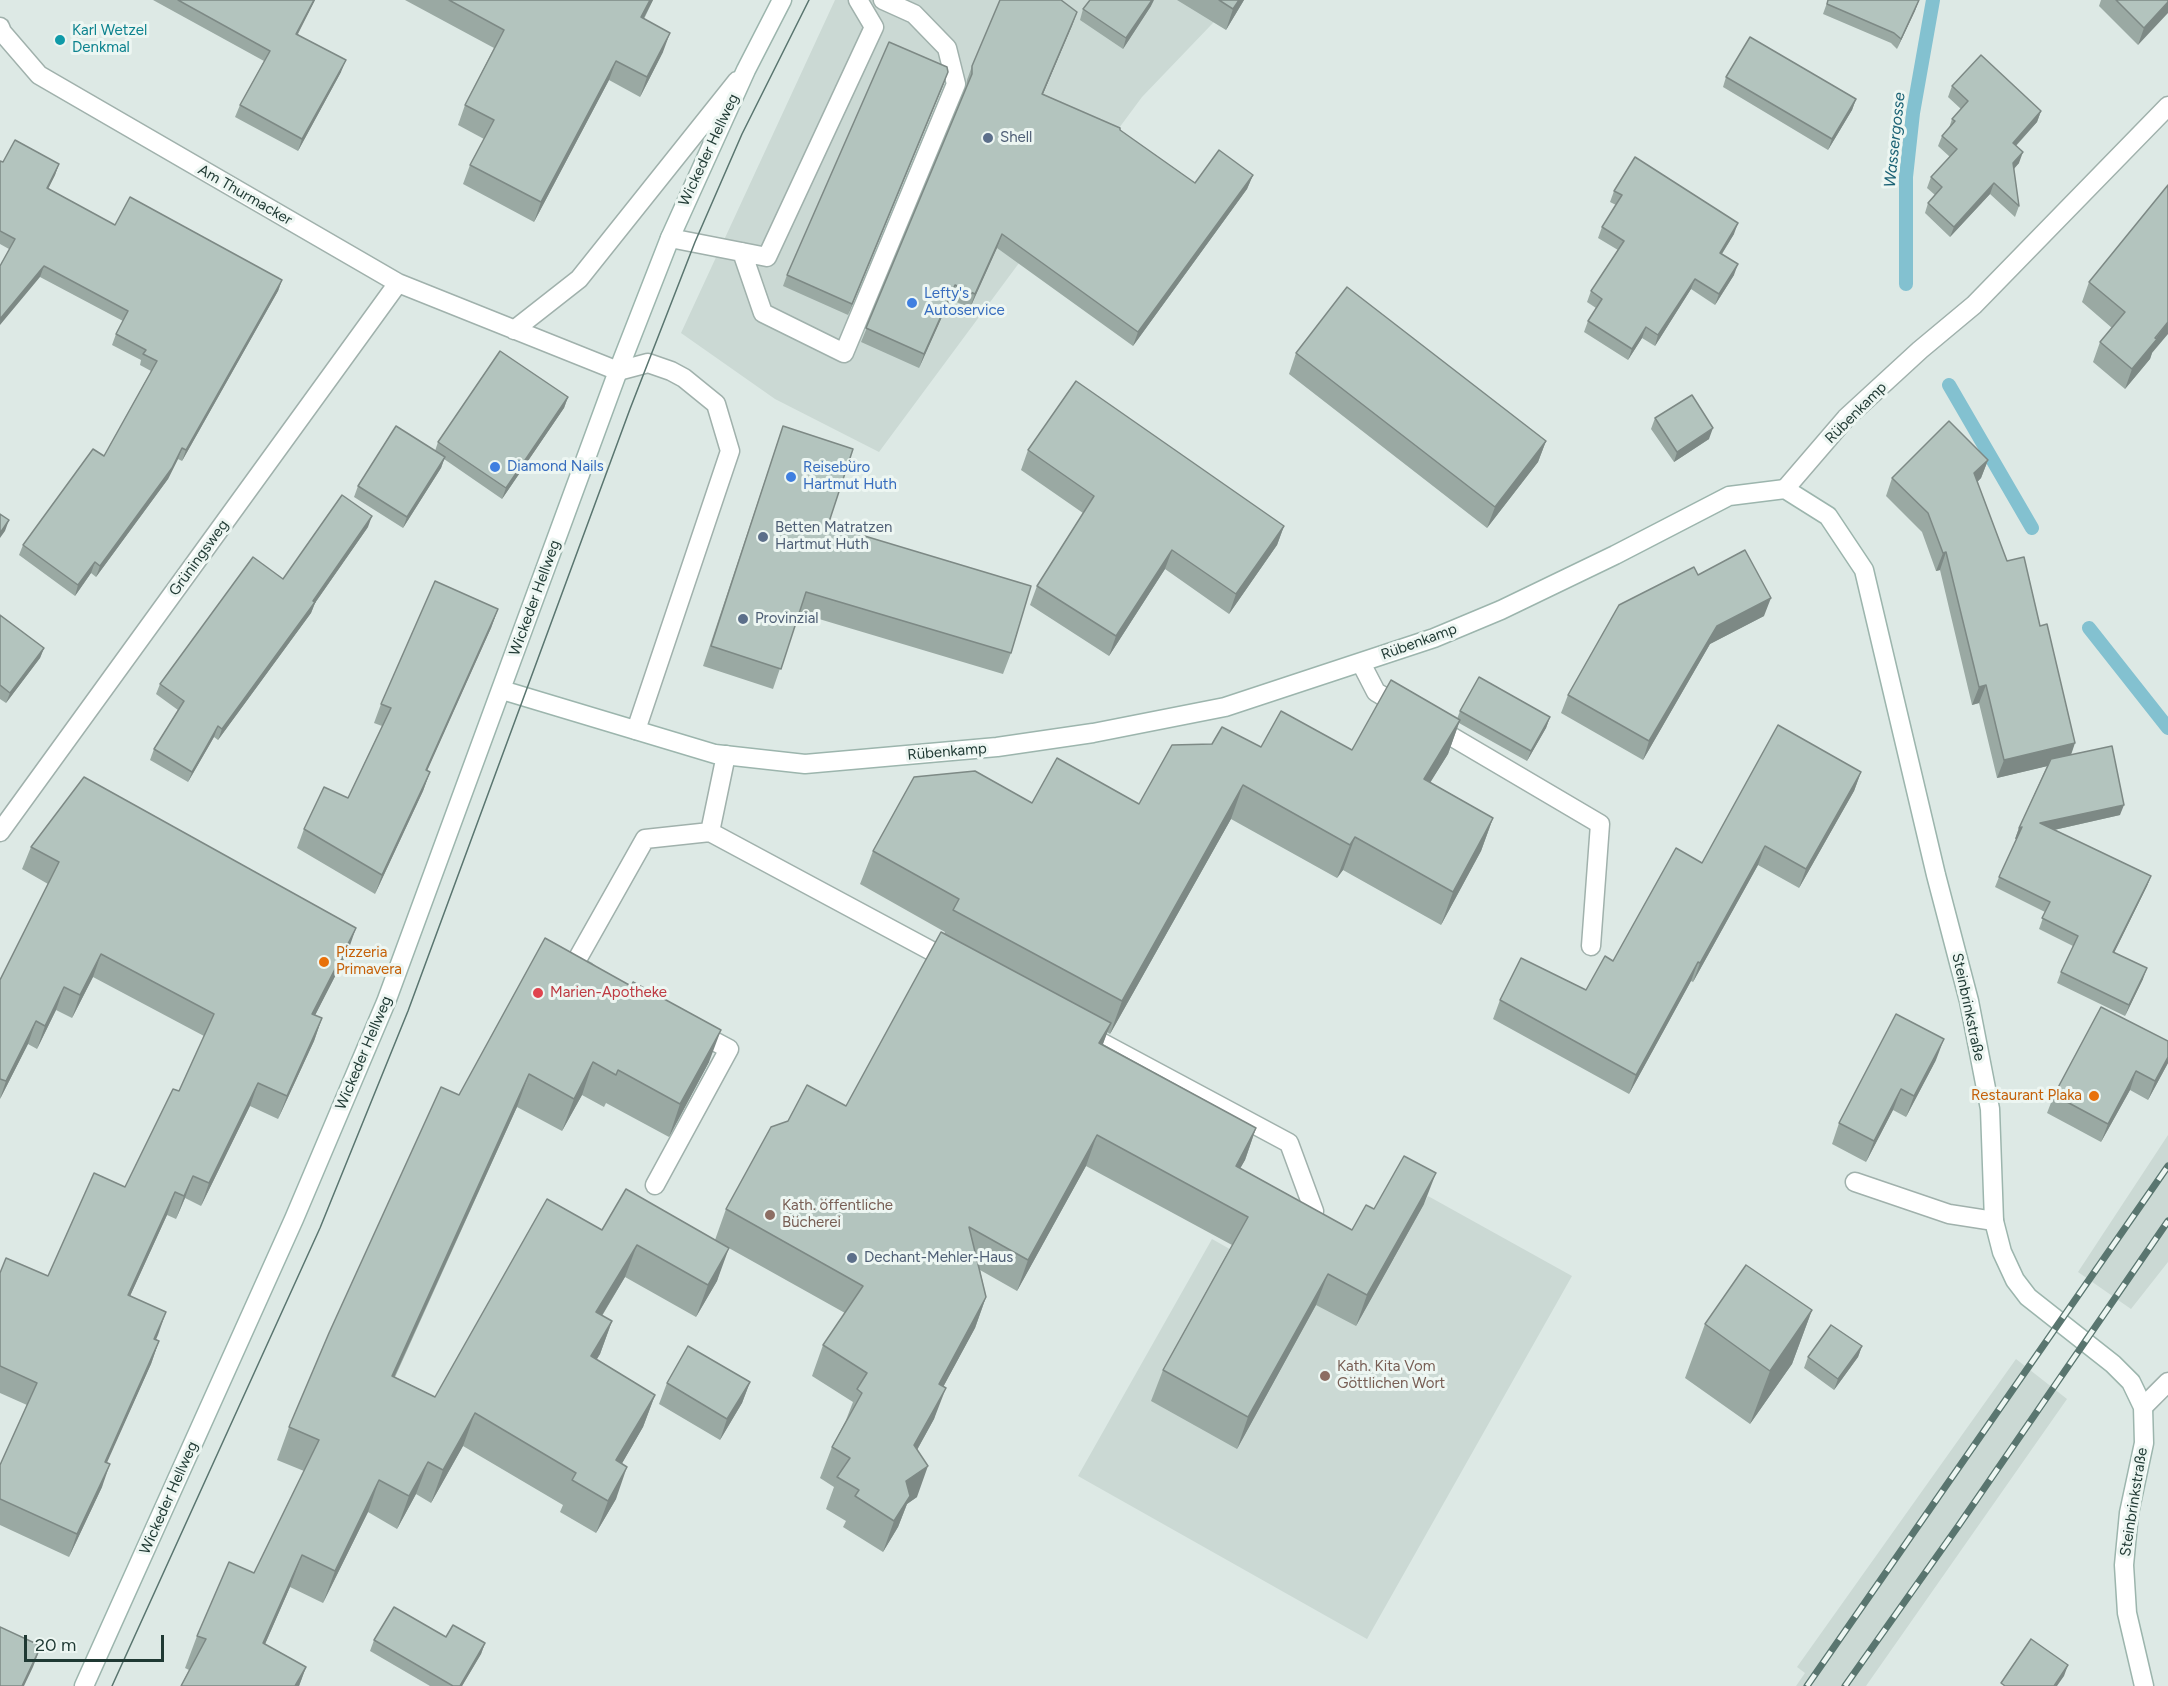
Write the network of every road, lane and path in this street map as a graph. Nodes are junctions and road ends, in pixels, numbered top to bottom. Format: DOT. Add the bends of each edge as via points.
graph roads {
  1 [pos="782,0"];
  2 [pos="858,0"];
  3 [pos="883,0"];
  4 [pos="1,31"];
  5 [pos="746,70"];
  6 [pos="2168,106"];
  7 [pos="670,238"];
  8 [pos="742,252"];
  9 [pos="398,283"];
  10 [pos="514,330"];
  11 [pos="618,371"];
  12 [pos="1785,489"];
  13 [pos="1361,663"];
  14 [pos="502,690"];
  15 [pos="636,730"];
  16 [pos="726,755"];
  17 [pos="0,832"];
  18 [pos="710,832"];
  19 [pos="1591,946"];
  20 [pos="970,971"];
  21 [pos="604,981"];
  22 [pos="1063,1022"];
  23 [pos="684,1025"];
  24 [pos="1855,1182"];
  25 [pos="655,1185"];
  26 [pos="1314,1211"];
  27 [pos="1994,1221"];
  28 [pos="2168,1382"];
  29 [pos="2143,1407"];
  30 [pos="84,1686"];
  31 [pos="2144,1686"];
  1 -- 5 [label="street, Wickeder Hellweg"];
  2 -- 8 [label="street" via="874,27 767,257"];
  3 -- 8 [label="street" via="914,14 947,48 956,84 844,353 764,313"];
  4 -- 9 [label="street, Am Thurmacker" via="39,75"];
  5 -- 7 [label="street, Wickeder Hellweg"];
  5 -- 10 [label="street" via="579,279"];
  6 -- 12 [label="street, Rübenkamp" via="1974,304 1846,418"];
  7 -- 8 [label="street"];
  7 -- 11 [label="street, Wickeder Hellweg"];
  9 -- 10 [label="street, Am Thurmacker"];
  9 -- 17 [label="street, Grüningsweg"];
  10 -- 11 [label="street, Am Thurmacker"];
  11 -- 14 [label="street, Wickeder Hellweg"];
  11 -- 15 [label="street" via="648,363 684,378 716,404 730,451"];
  12 -- 13 [label="street, Rübenkamp" via="1729,496 1501,609"];
  12 -- 27 [label="street, Steinbrinkstraße" via="1828,516 1864,570 1969,1001 1990,1109"];
  13 -- 16 [label="street, Rübenkamp" via="1225,707 997,747 805,764"];
  13 -- 19 [label="street" via="1376,692 1600,824"];
  14 -- 15 [label="street, Rübenkamp"];
  14 -- 30 [label="street, Wickeder Hellweg" via="386,1002 294,1219"];
  15 -- 16 [label="street, Rübenkamp"];
  16 -- 18 [label="street"];
  18 -- 20 [label="street"];
  18 -- 21 [label="street" via="645,839 574,965"];
  22 -- 26 [label="street" via="1289,1143"];
  23 -- 25 [label="street" via="729,1049"];
  24 -- 27 [label="street" via="1949,1214"];
  27 -- 29 [label="street, Steinbrinkstraße" via="2002,1252 2028,1297 2113,1364 2131,1382"];
  28 -- 29 [label="street"];
  29 -- 31 [label="street, Steinbrinkstraße" via="2144,1443 2129,1513 2124,1565 2127,1613"];
}
